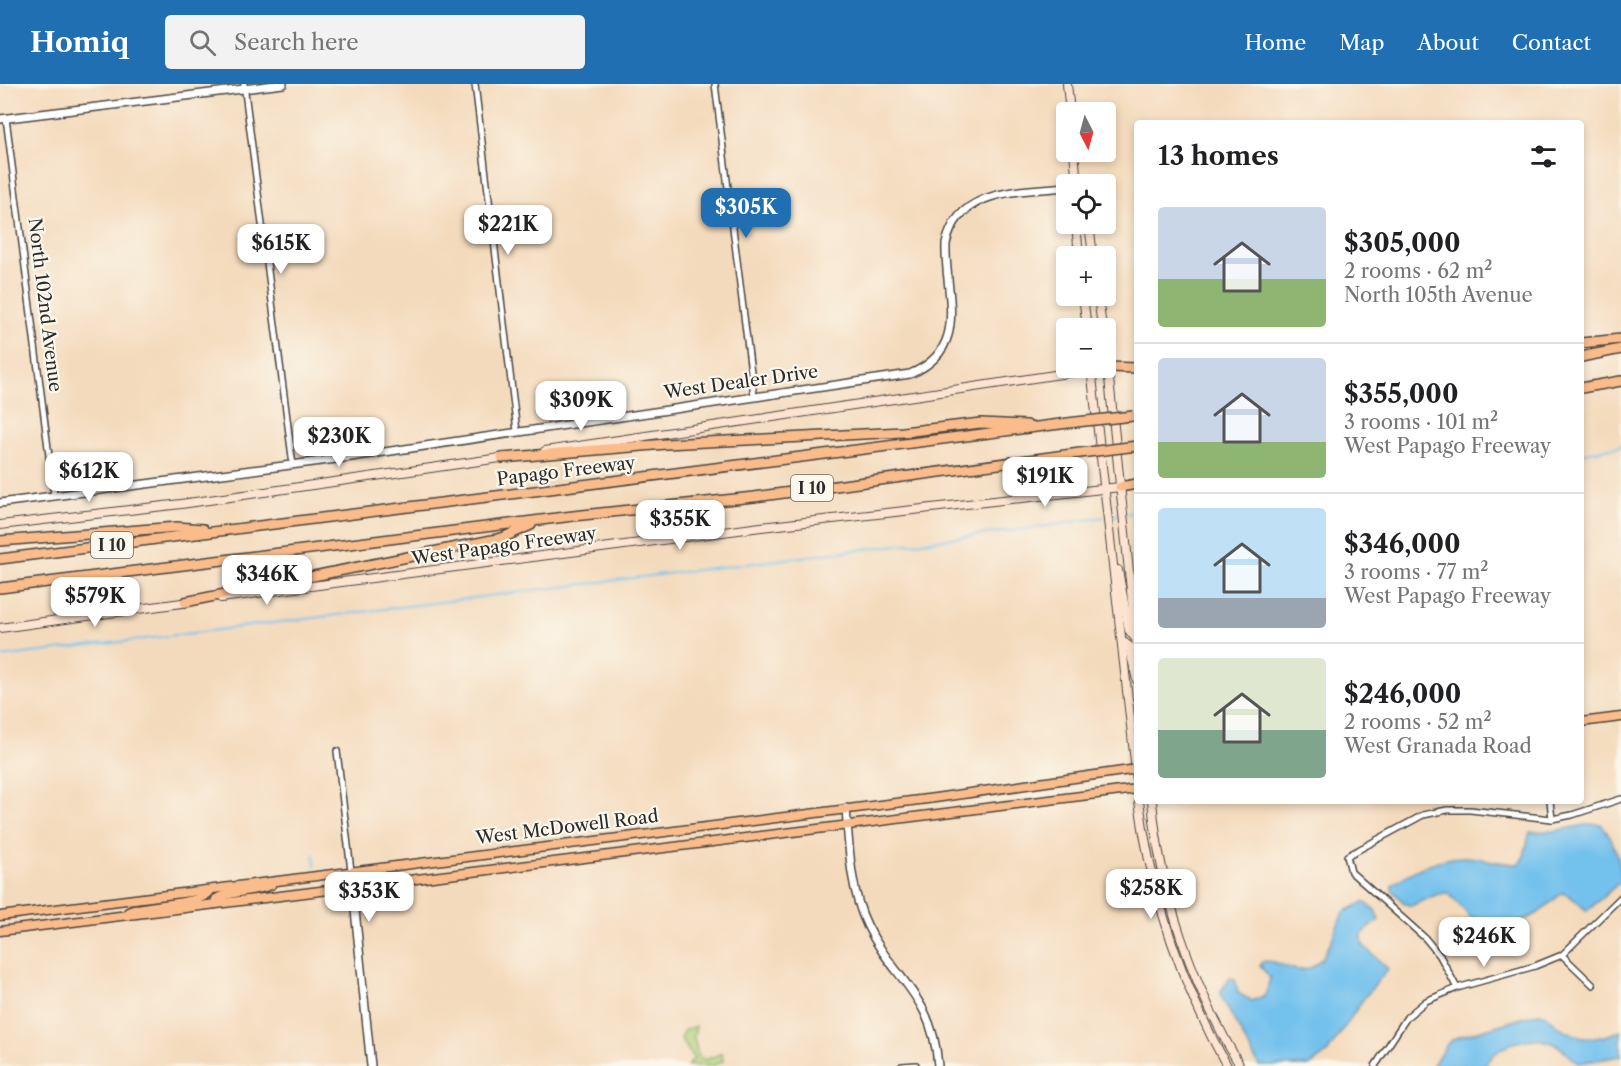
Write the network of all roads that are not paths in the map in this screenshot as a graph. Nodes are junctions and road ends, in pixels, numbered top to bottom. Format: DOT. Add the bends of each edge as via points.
graph roads {
  1 [pos="283,84"];
  2 [pos="475,84"];
  3 [pos="715,84"];
  4 [pos="1067,84"];
  5 [pos="244,86"];
  6 [pos="1069,102"];
  7 [pos="3,118"];
  8 [pos="1056,189"];
  9 [pos="1621,339"];
  10 [pos="1584,343"];
  11 [pos="1621,349"];
  12 [pos="1584,356"];
  13 [pos="1116,367"];
  14 [pos="1134,368"];
  15 [pos="1056,374"];
  16 [pos="1092,378"];
  17 [pos="1109,378"];
  18 [pos="1621,381"];
  19 [pos="1584,387"];
  20 [pos="754,396"];
  21 [pos="1134,415"];
  22 [pos="1054,426"];
  23 [pos="517,431"];
  24 [pos="1134,447"];
  25 [pos="502,458"];
  26 [pos="293,465"];
  27 [pos="1134,485"];
  28 [pos="1120,487"];
  29 [pos="1104,488"];
  30 [pos="54,495"];
  31 [pos="0,503"];
  32 [pos="540,521"];
  33 [pos="0,525"];
  34 [pos="224,531"];
  35 [pos="0,541"];
  36 [pos="0,559"];
  37 [pos="1114,567"];
  38 [pos="0,588"];
  39 [pos="186,602"];
  40 [pos="1134,619"];
  41 [pos="0,628"];
  42 [pos="1134,636"];
  43 [pos="1122,641"];
  44 [pos="1134,667"];
  45 [pos="1621,717"];
  46 [pos="1584,722"];
  47 [pos="337,751"];
  48 [pos="1134,751"];
  49 [pos="1134,769"];
  50 [pos="1134,789"];
  51 [pos="1621,799"];
  52 [pos="1139,804"];
  53 [pos="1152,804"];
  54 [pos="1550,804"];
  55 [pos="846,808"];
  56 [pos="1552,819"];
  57 [pos="847,825"];
  58 [pos="351,871"];
  59 [pos="282,880"];
  60 [pos="353,886"];
  61 [pos="211,890"];
  62 [pos="1621,897"];
  63 [pos="215,904"];
  64 [pos="0,916"];
  65 [pos="119,916"];
  66 [pos="0,931"];
  67 [pos="1562,954"];
  68 [pos="1593,985"];
  69 [pos="1457,987"];
  70 [pos="1238,1062"];
  71 [pos="916,1065"];
  72 [pos="1226,1065"];
  73 [pos="371,1066"];
  74 [pos="902,1066"];
  75 [pos="938,1066"];
  76 [pos="1375,1066"];
  1 -- 5 [label="street"];
  2 -- 23 [label="street"];
  3 -- 20 [label="street"];
  4 -- 6 [label="main road"];
  5 -- 7 [label="street"];
  5 -- 26 [label="street"];
  7 -- 30 [label="street, North 102nd Avenue"];
  8 -- 20 [label="street, West Dealer Drive" via="995,195 961,213 948,232 946,244 952,316 949,336 925,366 910,374"];
  9 -- 10 [label="highway"];
  11 -- 12 [label="highway"];
  13 -- 14 [label="highway"];
  15 -- 25 [label="main road"];
  16 -- 29 [label="main road"];
  17 -- 28 [label="main road"];
  18 -- 19 [label="highway"];
  20 -- 23 [label="street, West Dealer Drive"];
  21 -- 22 [label="highway, Papago Freeway / I 10, bridge"];
  22 -- 25 [label="highway" via="981,423 903,432 666,444"];
  22 -- 34 [label="highway, Papago Freeway / I 10"];
  23 -- 26 [label="street, West Dealer Drive"];
  24 -- 32 [label="highway, I 10, bridge"];
  25 -- 33 [label="main road"];
  26 -- 30 [label="street, West Dealer Drive"];
  27 -- 28 [label="highway"];
  28 -- 29 [label="main road, West Papago Freeway"];
  28 -- 40 [label="main road"];
  29 -- 37 [label="main road"];
  29 -- 39 [label="main road, West Papago Freeway" via="773,526"];
  30 -- 31 [label="street, West Dealer Drive"];
  32 -- 38 [label="highway, I 10"];
  32 -- 39 [label="highway" via="502,538"];
  34 -- 35 [label="highway" via="177,527"];
  34 -- 36 [label="highway, Papago Freeway / I 10"];
  37 -- 42 [label="main road" via="1120,571 1129,630"];
  37 -- 43 [label="main road"];
  39 -- 41 [label="main road, West Papago Freeway"];
  43 -- 44 [label="main road" via="1129,646"];
  43 -- 48 [label="main road"];
  45 -- 46 [label="main road"];
  47 -- 58 [label="street"];
  49 -- 55 [label="main road, West McDowell Road"];
  50 -- 57 [label="main road, West McDowell Road"];
  51 -- 56 [label="street"];
  52 -- 72 [label="main road" via="1151,876 1170,939 1192,998"];
  53 -- 70 [label="main road" via="1158,850 1186,953"];
  54 -- 56 [label="street"];
  55 -- 57 [label="street"];
  55 -- 58 [label="main road, West McDowell Road"];
  56 -- 69 [label="street" via="1447,810 1423,815 1347,856 1351,872 1425,938"];
  57 -- 60 [label="main road, West McDowell Road"];
  57 -- 75 [label="street" via="864,918 921,1003 934,1035"];
  58 -- 59 [label="main road, West McDowell Road"];
  58 -- 60 [label="street"];
  59 -- 61 [label="main road, West McDowell Road"];
  59 -- 63 [label="main road" via="256,891 223,895"];
  60 -- 63 [label="main road, West McDowell Road"];
  60 -- 73 [label="street"];
  61 -- 64 [label="main road, West McDowell Road"];
  61 -- 65 [label="main road" via="202,899 140,906"];
  62 -- 67 [label="street"];
  63 -- 65 [label="main road, West McDowell Road"];
  65 -- 66 [label="main road, West McDowell Road"];
  67 -- 68 [label="street"];
  67 -- 69 [label="street" via="1535,966"];
  69 -- 76 [label="street" via="1426,1001 1407,1017"];
  70 -- 72 [label="main road"];
  71 -- 74 [label="street"];
}
